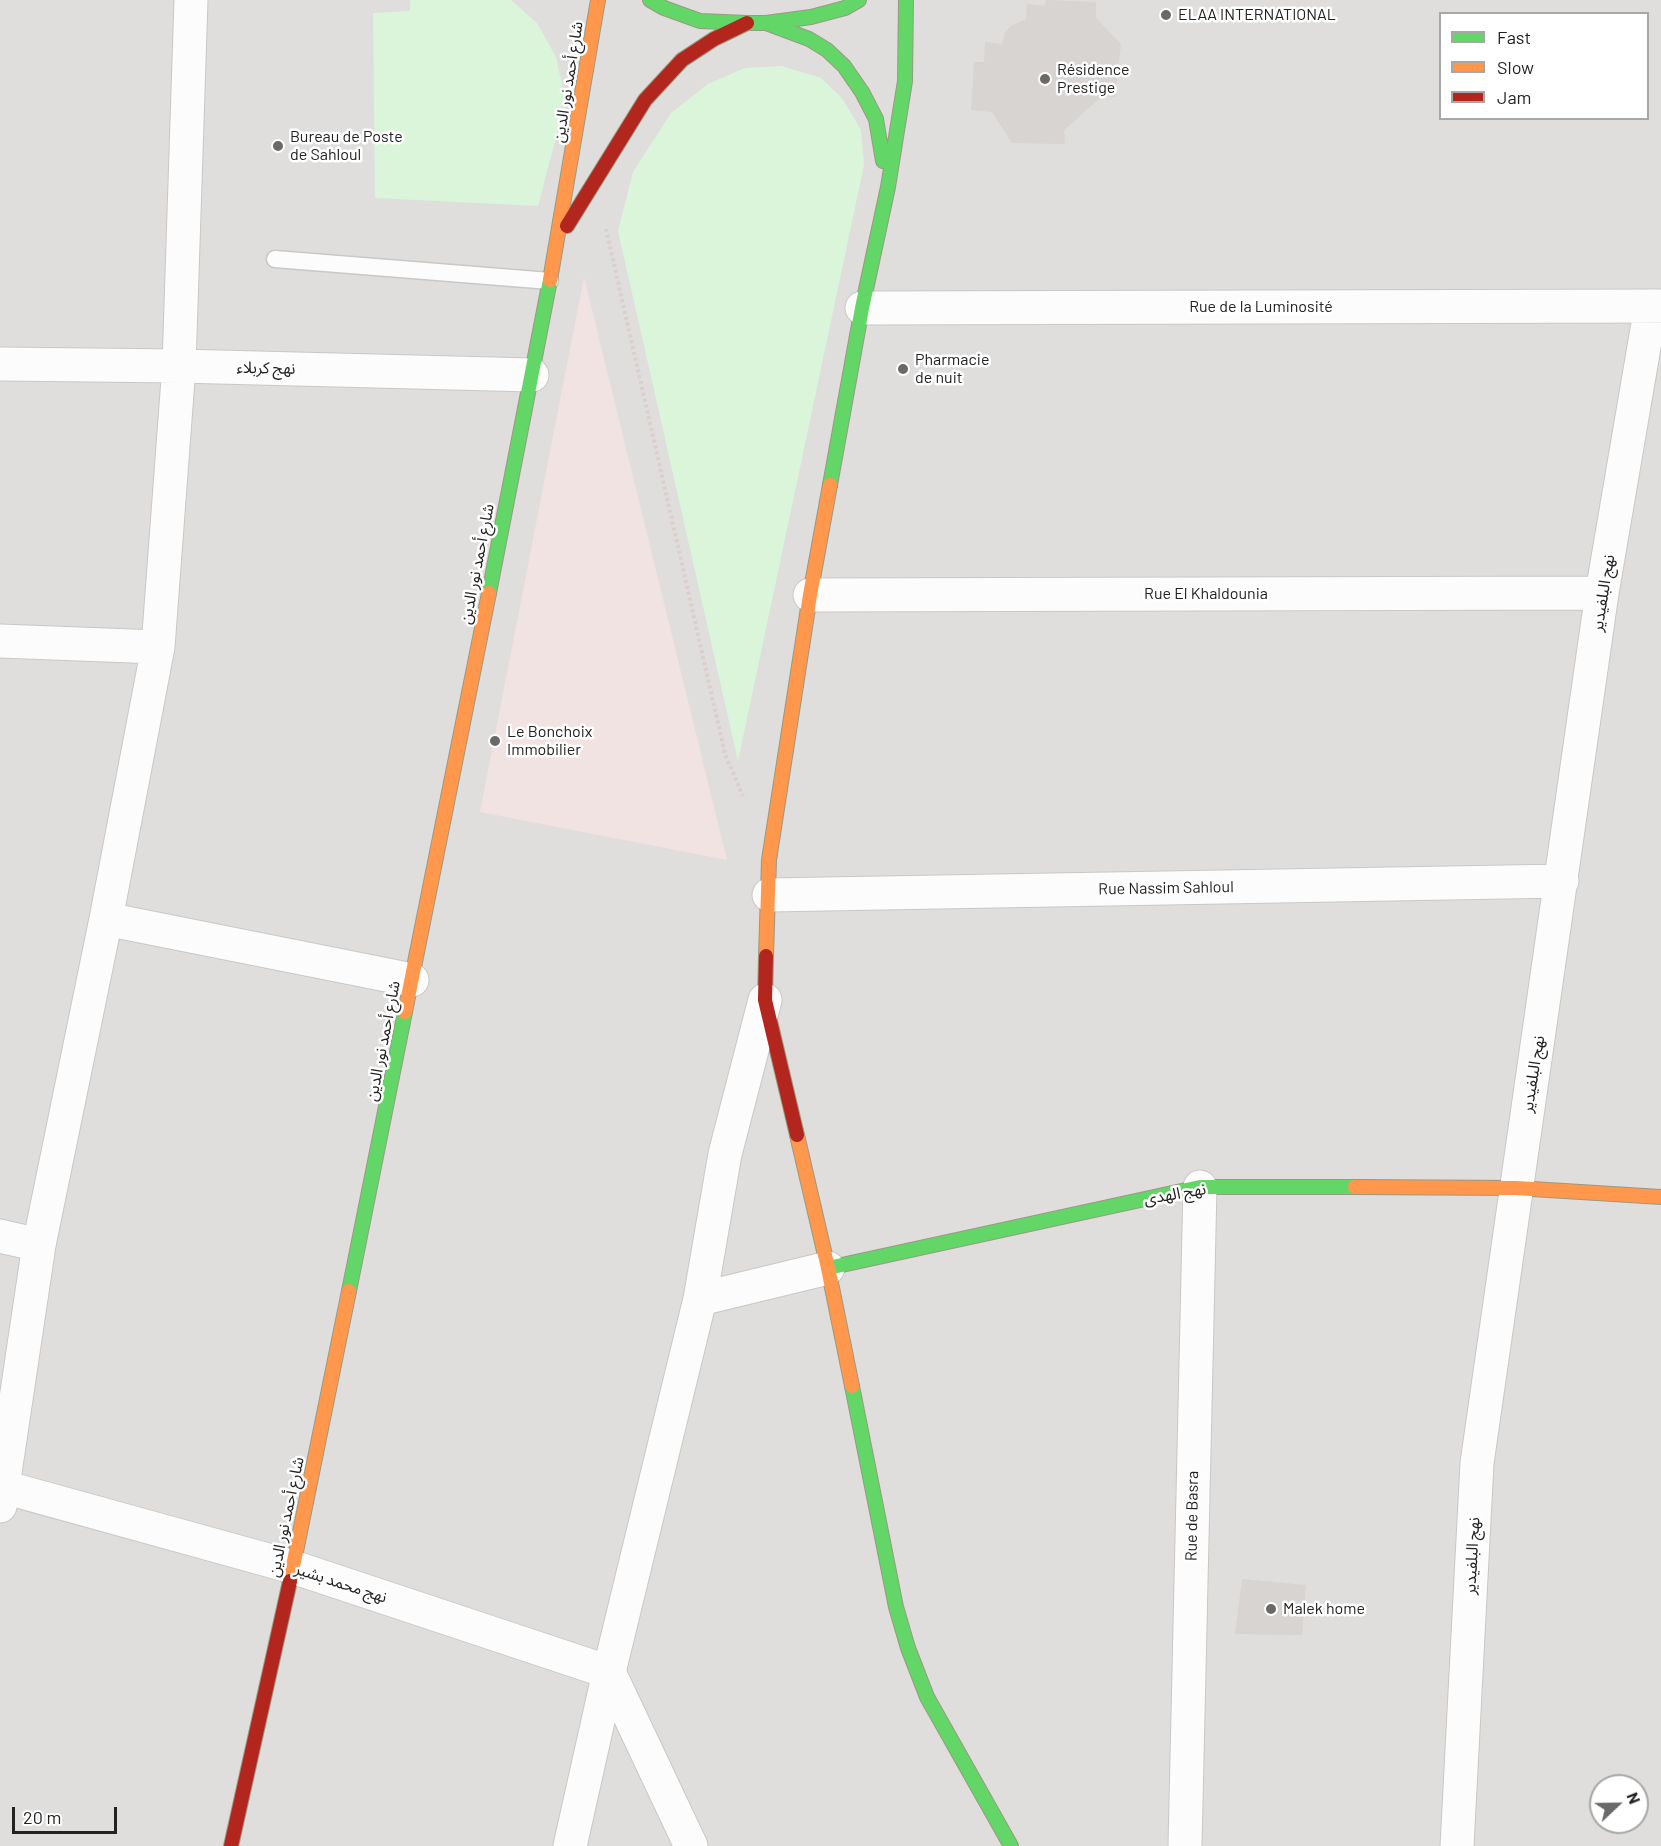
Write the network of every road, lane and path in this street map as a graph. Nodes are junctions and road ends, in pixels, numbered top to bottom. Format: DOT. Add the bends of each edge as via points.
graph roads {
  1 [pos="191,0"];
  2 [pos="598,0"];
  3 [pos="650,0"];
  4 [pos="859,0"];
  5 [pos="906,0"];
  6 [pos="747,23"];
  7 [pos="766,23"];
  8 [pos="595,179"];
  9 [pos="888,187"];
  10 [pos="558,241"];
  11 [pos="275,259"];
  12 [pos="550,281"];
  13 [pos="1656,306"];
  14 [pos="862,308"];
  15 [pos="0,364"];
  16 [pos="179,366"];
  17 [pos="532,375"];
  18 [pos="1602,593"];
  19 [pos="810,594"];
  20 [pos="0,641"];
  21 [pos="158,647"];
  22 [pos="743,796"];
  23 [pos="1562,881"];
  24 [pos="769,895"];
  25 [pos="106,919"];
  26 [pos="412,980"];
  27 [pos="765,1000"];
  28 [pos="1200,1187"];
  29 [pos="1516,1188"];
  30 [pos="1661,1197"];
  31 [pos="0,1236"];
  32 [pos="39,1245"];
  33 [pos="828,1268"];
  34 [pos="700,1299"];
  35 [pos="1,1493"];
  36 [pos="293,1567"];
  37 [pos="609,1672"];
  38 [pos="231,1846"];
  39 [pos="570,1846"];
  40 [pos="691,1846"];
  41 [pos="1011,1846"];
  42 [pos="1185,1846"];
  43 [pos="1457,1846"];
  1 -- 16 [label="street"];
  2 -- 10 [label="street, شارع أحمد نور الدين"];
  3 -- 6 [label="street" via="700,21"];
  4 -- 7 [label="street" via="811,17"];
  5 -- 9 [label="street" via="905,81"];
  6 -- 7 [label="street"];
  6 -- 8 [label="street, شارع أحمد نور الدين" via="682,60 645,100"];
  7 -- 9 [label="street" via="809,39 844,66 876,119"];
  8 -- 10 [label="street, شارع أحمد نور الدين"];
  8 -- 22 [label="path" via="725,754"];
  9 -- 14 [label="street"];
  10 -- 12 [label="street, شارع أحمد نور الدين"];
  11 -- 12 [label="lane"];
  12 -- 17 [label="street, شارع أحمد نور الدين"];
  13 -- 14 [label="street, Rue de la Luminosité"];
  13 -- 18 [label="street, نهج البلفيدير"];
  14 -- 19 [label="street"];
  15 -- 16 [label="street, نهج كربلاء"];
  16 -- 17 [label="street, نهج كربلاء"];
  16 -- 21 [label="street"];
  17 -- 26 [label="street, شارع أحمد نور الدين"];
  18 -- 19 [label="street, Rue El Khaldounia"];
  18 -- 23 [label="street, نهج البلفيدير"];
  19 -- 24 [label="street" via="769,860"];
  20 -- 21 [label="street"];
  21 -- 25 [label="street"];
  23 -- 24 [label="street, Rue Nassim Sahloul"];
  23 -- 29 [label="street, نهج البلفيدير"];
  24 -- 27 [label="street"];
  25 -- 26 [label="street"];
  25 -- 32 [label="street"];
  26 -- 36 [label="street, شارع أحمد نور الدين"];
  27 -- 33 [label="street"];
  27 -- 34 [label="street" via="725,1154"];
  28 -- 29 [label="street, نهج الهدى"];
  28 -- 33 [label="street, نهج الهدى"];
  28 -- 42 [label="street, Rue de Basra"];
  29 -- 30 [label="street, نهج الهدى"];
  29 -- 43 [label="street, نهج البلفيدير" via="1477,1463"];
  31 -- 32 [label="street"];
  32 -- 35 [label="street"];
  33 -- 34 [label="street, نهج الهدى"];
  33 -- 41 [label="street" via="896,1607 908,1648 927,1697"];
  34 -- 37 [label="street"];
  35 -- 36 [label="street, نهج محمد بشير"];
  36 -- 37 [label="street, نهج محمد بشير"];
  36 -- 38 [label="street, شارع أحمد نور الدين"];
  37 -- 39 [label="street"];
  37 -- 40 [label="street"];
}
